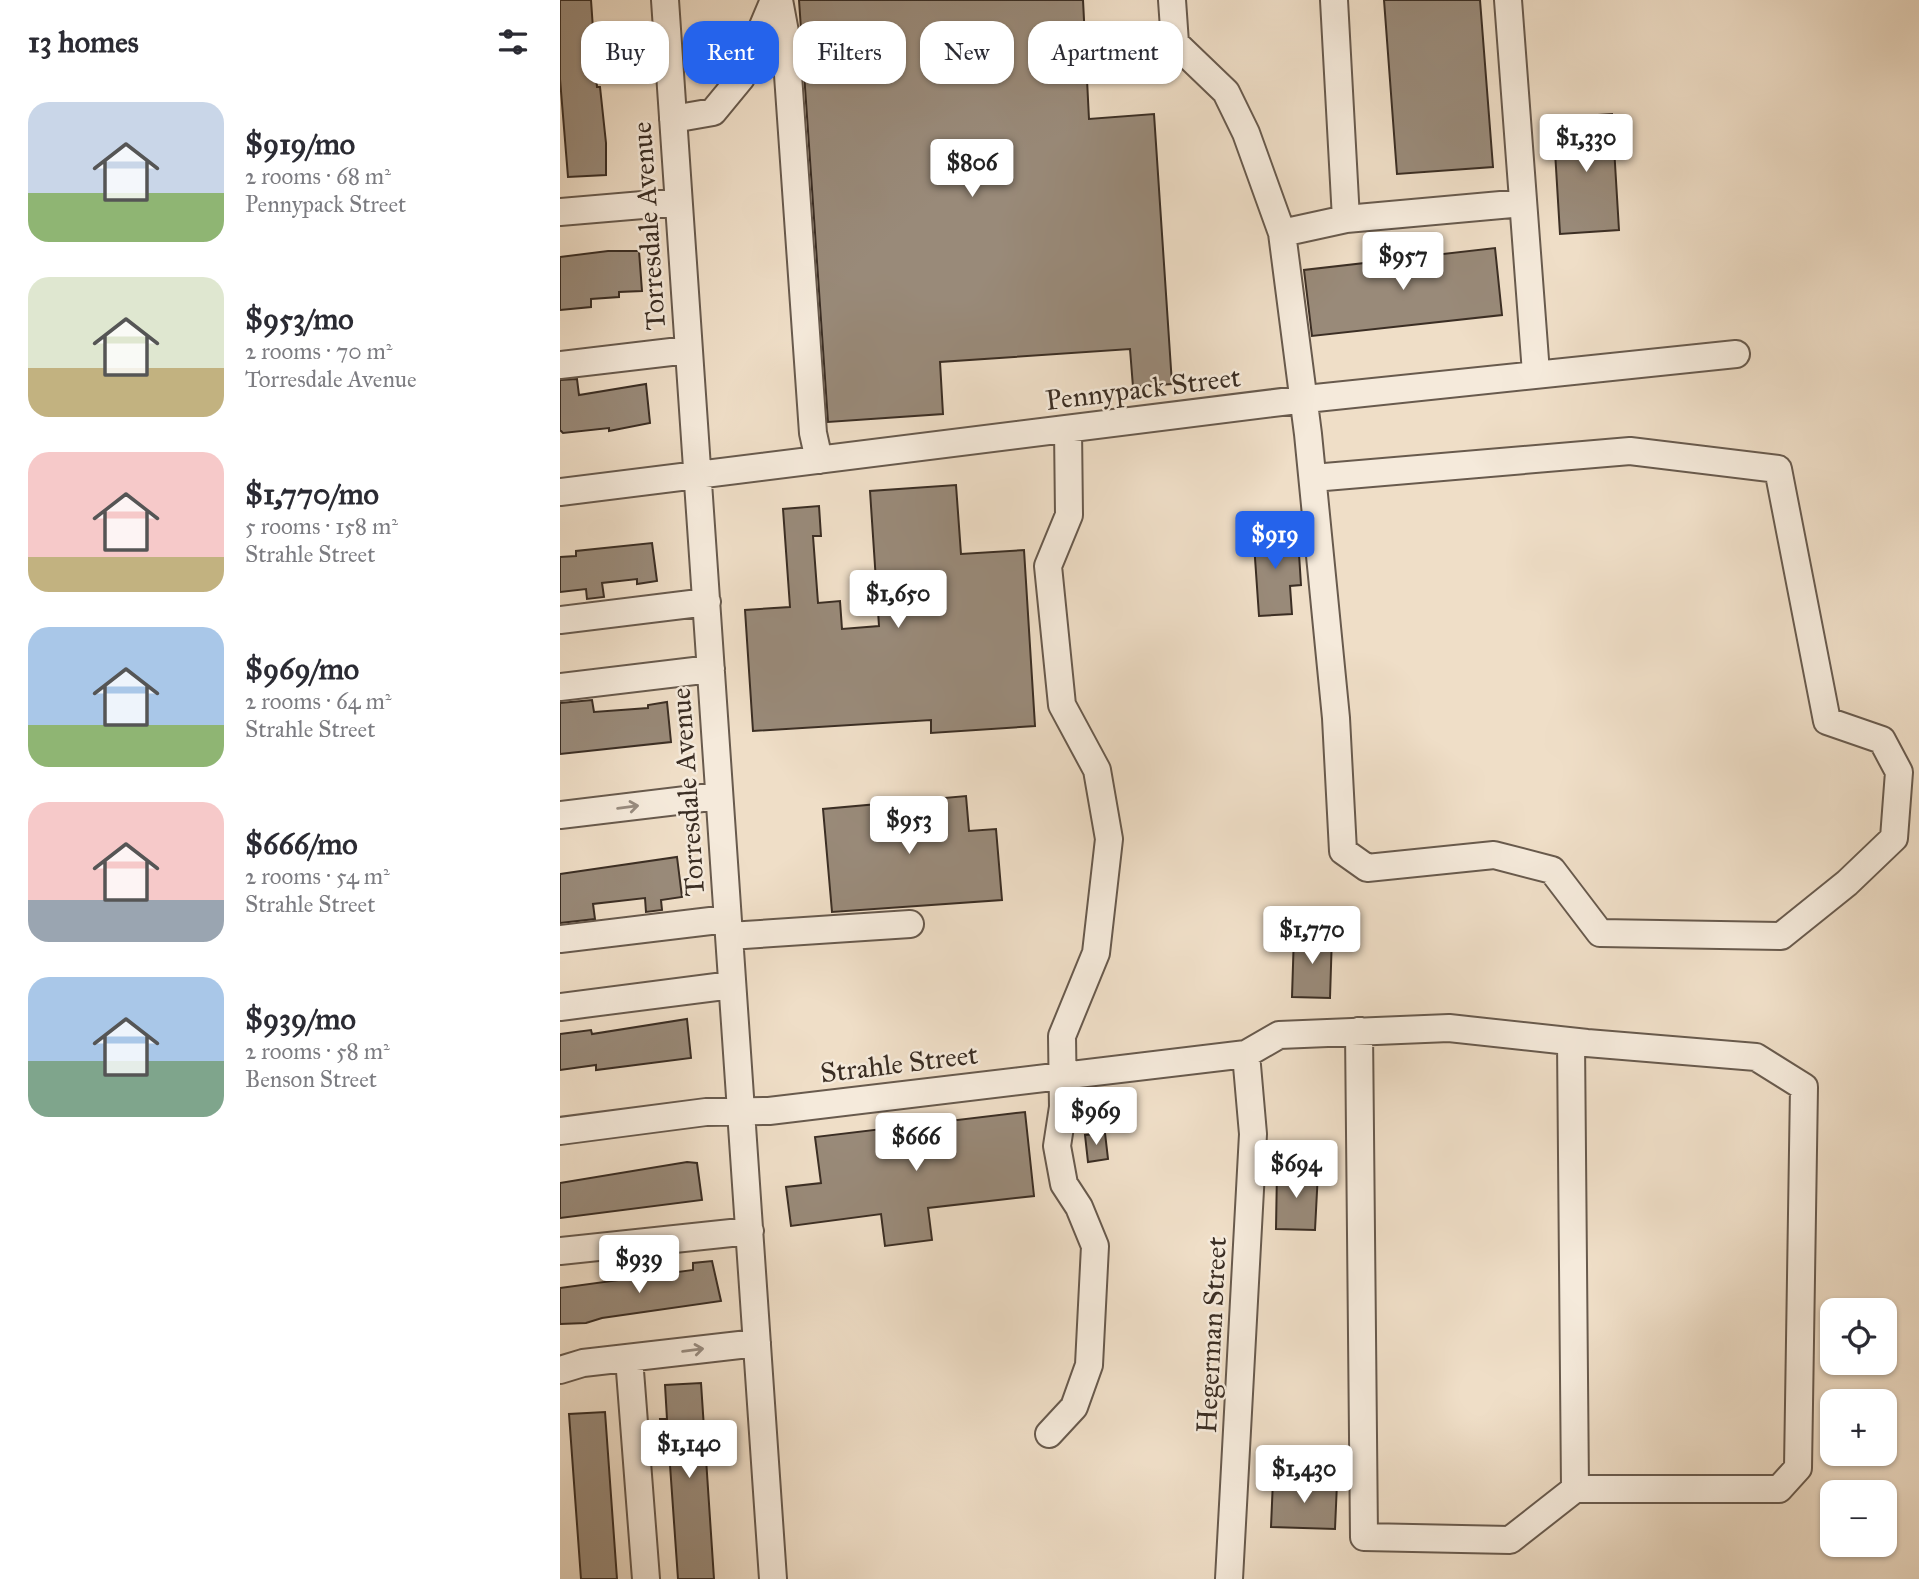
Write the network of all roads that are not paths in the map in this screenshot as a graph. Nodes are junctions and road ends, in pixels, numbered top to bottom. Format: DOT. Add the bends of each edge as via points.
graph roads {
  1 [pos="665,0"];
  2 [pos="777,0"];
  3 [pos="1172,0"];
  4 [pos="1334,0"];
  5 [pos="1508,0"];
  6 [pos="673,119"];
  7 [pos="678,202"];
  8 [pos="1523,203"];
  9 [pos="560,212"];
  10 [pos="1346,219"];
  11 [pos="1282,233"];
  12 [pos="688,350"];
  13 [pos="1736,354"];
  14 [pos="560,365"];
  15 [pos="1536,373"];
  16 [pos="1306,399"];
  17 [pos="1068,429"];
  18 [pos="819,460"];
  19 [pos="698,475"];
  20 [pos="1313,478"];
  21 [pos="560,492"];
  22 [pos="707,603"];
  23 [pos="560,620"];
  24 [pos="711,669"];
  25 [pos="560,687"];
  26 [pos="719,796"];
  27 [pos="560,815"];
  28 [pos="910,924"];
  29 [pos="728,927"];
  30 [pos="560,939"];
  31 [pos="732,985"];
  32 [pos="560,1007"];
  33 [pos="1359,1031"];
  34 [pos="1571,1042"];
  35 [pos="1245,1054"];
  36 [pos="1061,1076"];
  37 [pos="741,1112"];
  38 [pos="560,1131"];
  39 [pos="750,1231"];
  40 [pos="560,1251"];
  41 [pos="757,1343"];
  42 [pos="629,1358"];
  43 [pos="560,1370"];
  44 [pos="1049,1434"];
  45 [pos="1575,1489"];
  46 [pos="646,1579"];
  47 [pos="773,1579"];
  48 [pos="1229,1579"];
  1 -- 6 [label="street, Torresdale Avenue"];
  2 -- 6 [label="street" via="741,78 713,112"];
  2 -- 18 [label="street" via="785,33 813,432"];
  3 -- 11 [label="street" via="1175,43 1226,92"];
  4 -- 10 [label="street"];
  5 -- 8 [label="street"];
  6 -- 7 [label="street, Torresdale Avenue"];
  7 -- 9 [label="street"];
  7 -- 12 [label="street, Torresdale Avenue"];
  8 -- 10 [label="street"];
  8 -- 15 [label="street"];
  10 -- 11 [label="street"];
  11 -- 16 [label="street"];
  12 -- 14 [label="street"];
  12 -- 19 [label="street, Torresdale Avenue"];
  13 -- 15 [label="street, Pennypack Street"];
  15 -- 16 [label="street, Pennypack Street"];
  16 -- 17 [label="street, Pennypack Street"];
  16 -- 20 [label="street"];
  17 -- 18 [label="street, Pennypack Street"];
  17 -- 36 [label="street" via="1069,515 1048,566 1062,705 1097,771 1109,839 1096,953 1062,1036"];
  18 -- 19 [label="street, Pennypack Street"];
  19 -- 21 [label="street, Pennypack Street"];
  19 -- 22 [label="street, Torresdale Avenue"];
  20 -- 20 [label="street" via="1336,718 1343,851 1367,868 1494,855 1552,870 1600,933 1781,936 1894,838 1899,772 1882,740 1827,721 1778,469 1630,451"];
  22 -- 23 [label="street"];
  22 -- 24 [label="street, Torresdale Avenue"];
  24 -- 25 [label="street"];
  24 -- 26 [label="street, Torresdale Avenue"];
  27 -- 26 [label="street, one-way"];
  26 -- 29 [label="street, Torresdale Avenue"];
  28 -- 29 [label="street"];
  29 -- 30 [label="street"];
  29 -- 31 [label="street, Torresdale Avenue"];
  31 -- 32 [label="street"];
  31 -- 37 [label="street, Torresdale Avenue"];
  33 -- 34 [label="street" via="1449,1028"];
  33 -- 35 [label="street" via="1279,1035"];
  33 -- 45 [label="street" via="1364,1537 1510,1540"];
  34 -- 45 [label="street"];
  34 -- 45 [label="street" via="1756,1057 1804,1087 1798,1468 1779,1489"];
  35 -- 36 [label="street, Strahle Street"];
  35 -- 48 [label="street, Hegerman Street" via="1253,1134"];
  36 -- 37 [label="street, Strahle Street"];
  36 -- 44 [label="street" via="1063,1107 1057,1146 1064,1184 1095,1247 1089,1365 1074,1406"];
  37 -- 38 [label="street, Strahle Street" via="706,1112"];
  37 -- 39 [label="street, Torresdale Avenue"];
  39 -- 40 [label="street"];
  39 -- 41 [label="street, Torresdale Avenue"];
  42 -- 41 [label="street, one-way"];
  41 -- 47 [label="street, Torresdale Avenue"];
  42 -- 43 [label="street"];
  42 -- 46 [label="street"];
}
